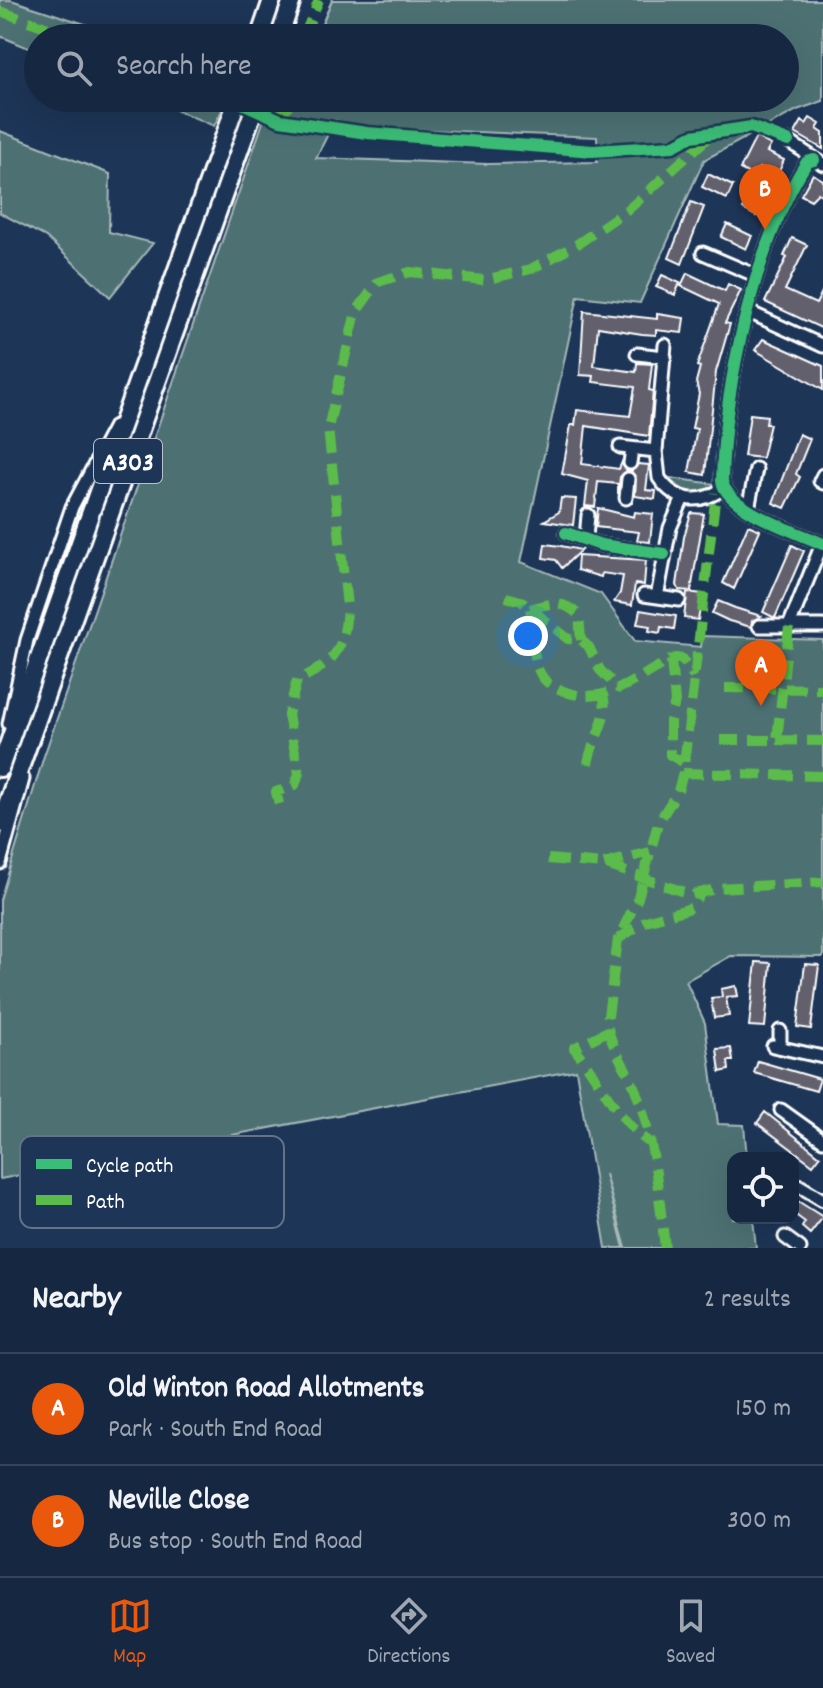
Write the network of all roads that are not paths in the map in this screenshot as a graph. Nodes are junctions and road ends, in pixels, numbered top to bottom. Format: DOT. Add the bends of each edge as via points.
graph roads {
  1 [pos="272,0"];
  2 [pos="292,0"];
  3 [pos="264,24"];
  4 [pos="284,24"];
  5 [pos="233,112"];
  6 [pos="253,112"];
  7 [pos="788,141"];
  8 [pos="818,162"];
  9 [pos="703,253"];
  10 [pos="757,276"];
  11 [pos="749,312"];
  12 [pos="823,346"];
  13 [pos="637,354"];
  14 [pos="656,451"];
  15 [pos="630,463"];
  16 [pos="756,469"];
  17 [pos="823,475"];
  18 [pos="628,479"];
  19 [pos="823,483"];
  20 [pos="723,488"];
  21 [pos="626,498"];
  22 [pos="683,498"];
  23 [pos="748,509"];
  24 [pos="588,515"];
  25 [pos="566,533"];
  26 [pos="586,538"];
  27 [pos="823,544"];
  28 [pos="664,554"];
  29 [pos="679,600"];
  30 [pos="759,626"];
  31 [pos="794,626"];
  32 [pos="823,626"];
  33 [pos="34,728"];
  34 [pos="0,768"];
  35 [pos="0,824"];
  36 [pos="0,863"];
  37 [pos="780,1031"];
  38 [pos="823,1057"];
  39 [pos="781,1110"];
  40 [pos="823,1140"];
  41 [pos="799,1186"];
  42 [pos="823,1200"];
  43 [pos="785,1237"];
  44 [pos="800,1248"];
  1 -- 3 [label="highway"];
  2 -- 4 [label="highway"];
  5 -- 34 [label="highway, A303"];
  6 -- 33 [label="highway, A303"];
  7 -- 8 [label="street"];
  8 -- 10 [label="street" via="807,162 787,199"];
  9 -- 10 [label="street"];
  10 -- 11 [label="street"];
  11 -- 12 [label="street"];
  11 -- 20 [label="street" via="729,405"];
  13 -- 14 [label="street" via="665,351"];
  14 -- 15 [label="street" via="626,448"];
  14 -- 22 [label="street" via="659,478"];
  16 -- 23 [label="street"];
  17 -- 19 [label="street"];
  18 -- 21 [label="street"];
  20 -- 22 [label="street" via="706,499"];
  20 -- 23 [label="street"];
  22 -- 28 [label="street"];
  23 -- 27 [label="street"];
  24 -- 26 [label="street"];
  25 -- 26 [label="street"];
  26 -- 28 [label="street"];
  27 -- 31 [label="street"];
  28 -- 29 [label="street" via="651,596"];
  30 -- 31 [label="street"];
  31 -- 32 [label="street"];
  33 -- 35 [label="highway, A303"];
  33 -- 36 [label="street"];
  37 -- 38 [label="street" via="776,1047"];
  39 -- 40 [label="street"];
  41 -- 42 [label="street"];
  43 -- 44 [label="street"];
}
